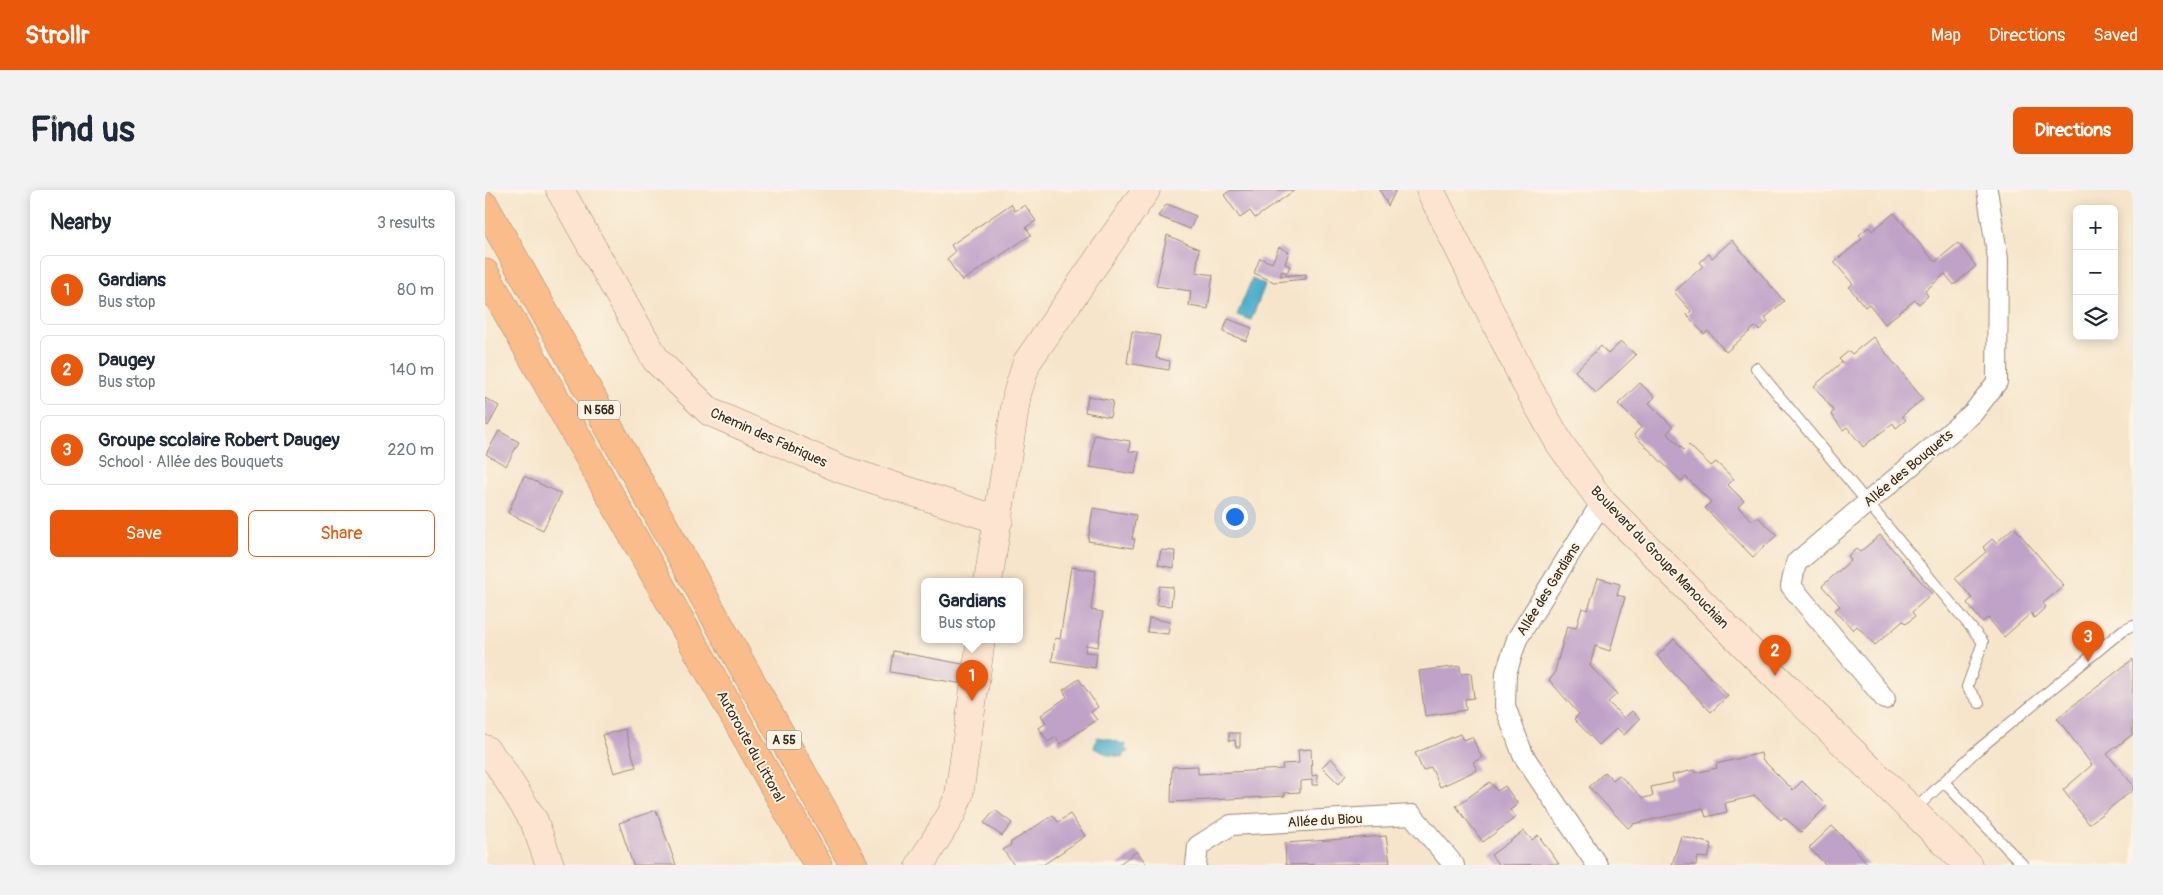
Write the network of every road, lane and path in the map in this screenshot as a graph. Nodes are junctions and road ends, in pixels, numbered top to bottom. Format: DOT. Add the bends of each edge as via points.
graph roads {
  1 [pos="560,190"];
  2 [pos="1146,190"];
  3 [pos="1430,190"];
  4 [pos="1987,190"];
  5 [pos="485,206"];
  6 [pos="485,273"];
  7 [pos="1756,368"];
  8 [pos="1602,502"];
  9 [pos="1868,503"];
  10 [pos="999,520"];
  11 [pos="990,578"];
  12 [pos="714,615"];
  13 [pos="2133,625"];
  14 [pos="685,628"];
  15 [pos="981,643"];
  16 [pos="1885,698"];
  17 [pos="1979,703"];
  18 [pos="485,748"];
  19 [pos="1945,782"];
  20 [pos="1913,811"];
  21 [pos="550,865"];
  22 [pos="818,865"];
  23 [pos="854,865"];
  24 [pos="920,865"];
  25 [pos="1196,865"];
  26 [pos="1454,865"];
  27 [pos="1597,865"];
  28 [pos="1968,865"];
  29 [pos="2023,865"];
  1 -- 10 [label="street, Chemin des Fabriques" via="656,360 710,412 841,469"];
  2 -- 10 [label="street" via="1027,362 1017,394"];
  3 -- 8 [label="street, Boulevard du Groupe Manouchian" via="1526,384 1560,444"];
  4 -- 9 [label="street, Allée des Bouquets" via="1998,259 1997,382 1973,413"];
  5 -- 12 [label="highway, N 568"];
  6 -- 14 [label="highway, N 568"];
  7 -- 9 [label="lane"];
  8 -- 20 [label="street, Boulevard du Groupe Manouchian"];
  8 -- 27 [label="street, Allée des Gardians" via="1517,639 1506,672 1505,706 1523,755"];
  9 -- 16 [label="street, Allée des Bouquets" via="1796,563 1791,586"];
  9 -- 17 [label="lane" via="1983,642 1967,688"];
  10 -- 11 [label="street"];
  12 -- 23 [label="highway, A 55"];
  13 -- 19 [label="lane" via="1981,746"];
  14 -- 22 [label="highway, Autoroute du Littoral / A 55"];
  15 -- 24 [label="street" via="959,795 951,815"];
  18 -- 21 [label="street" via="534,821"];
  19 -- 20 [label="lane"];
  19 -- 29 [label="lane"];
  20 -- 28 [label="street, Boulevard du Groupe Manouchian"];
  25 -- 26 [label="street, Allée du Biou" via="1198,846 1231,824 1412,815"];
}
